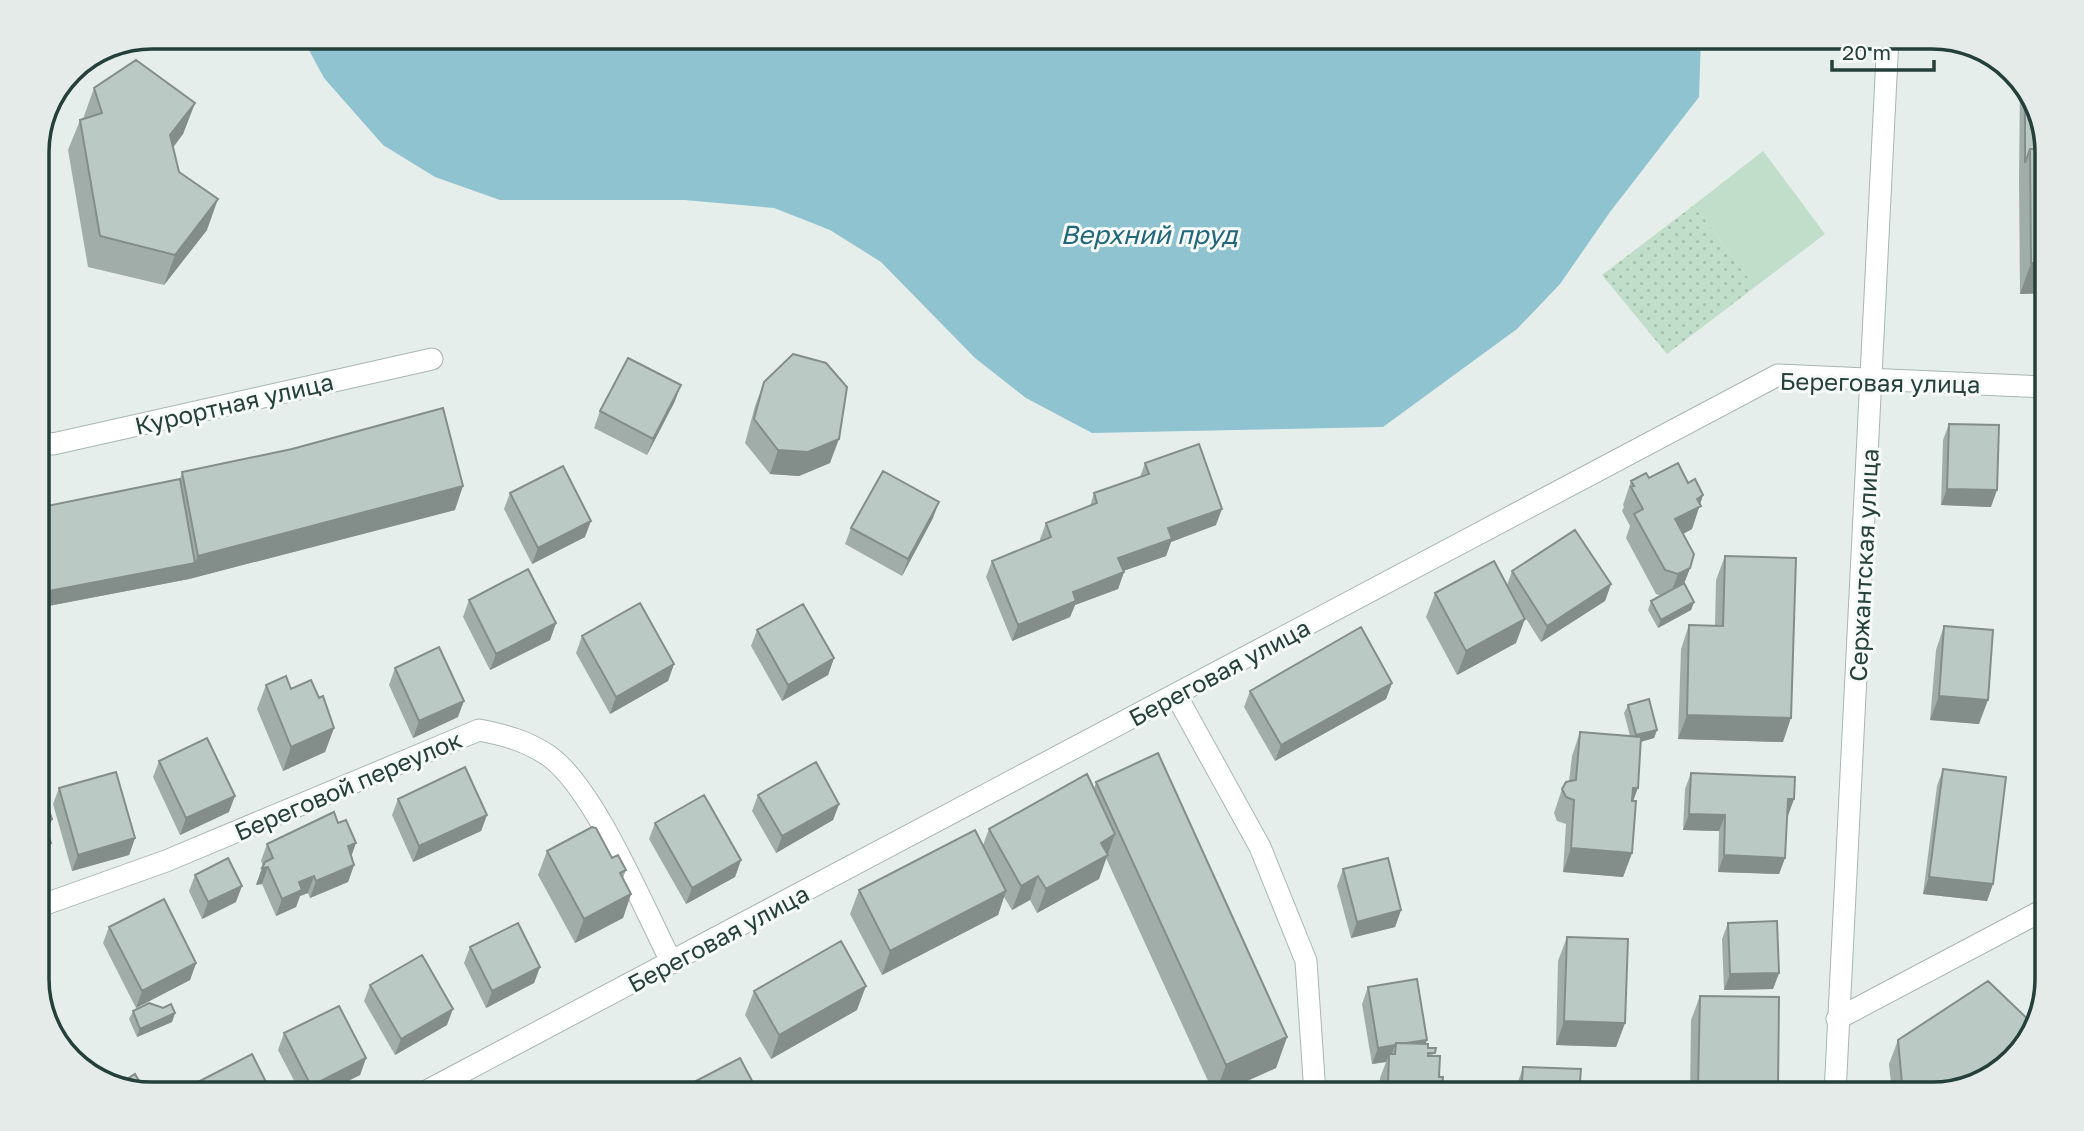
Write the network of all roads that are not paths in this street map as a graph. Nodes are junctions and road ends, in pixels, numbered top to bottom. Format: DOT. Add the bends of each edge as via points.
graph roads {
  1 [pos="1887,49"];
  2 [pos="432,359"];
  3 [pos="1873,377"];
  4 [pos="2035,386"];
  5 [pos="49,444"];
  6 [pos="1176,695"];
  7 [pos="49,903"];
  8 [pos="2035,914"];
  9 [pos="672,962"];
  10 [pos="1837,1019"];
  11 [pos="444,1082"];
  12 [pos="1314,1082"];
  13 [pos="1835,1082"];
  1 -- 3 [label="street, Сержантская улица"];
  2 -- 5 [label="street, Курортная улица"];
  3 -- 4 [label="street, Береговая улица"];
  3 -- 6 [label="street, Береговая улица" via="1778,376"];
  3 -- 10 [label="street, Сержантская улица"];
  6 -- 9 [label="street, Береговая улица"];
  6 -- 12 [label="street" via="1260,847 1306,961"];
  7 -- 9 [label="street, Береговой переулок" via="166,861 479,730 515,738 550,757 586,797"];
  8 -- 10 [label="street"];
  9 -- 11 [label="street, Береговая улица"];
  10 -- 13 [label="street, Сержантская улица"];
}
